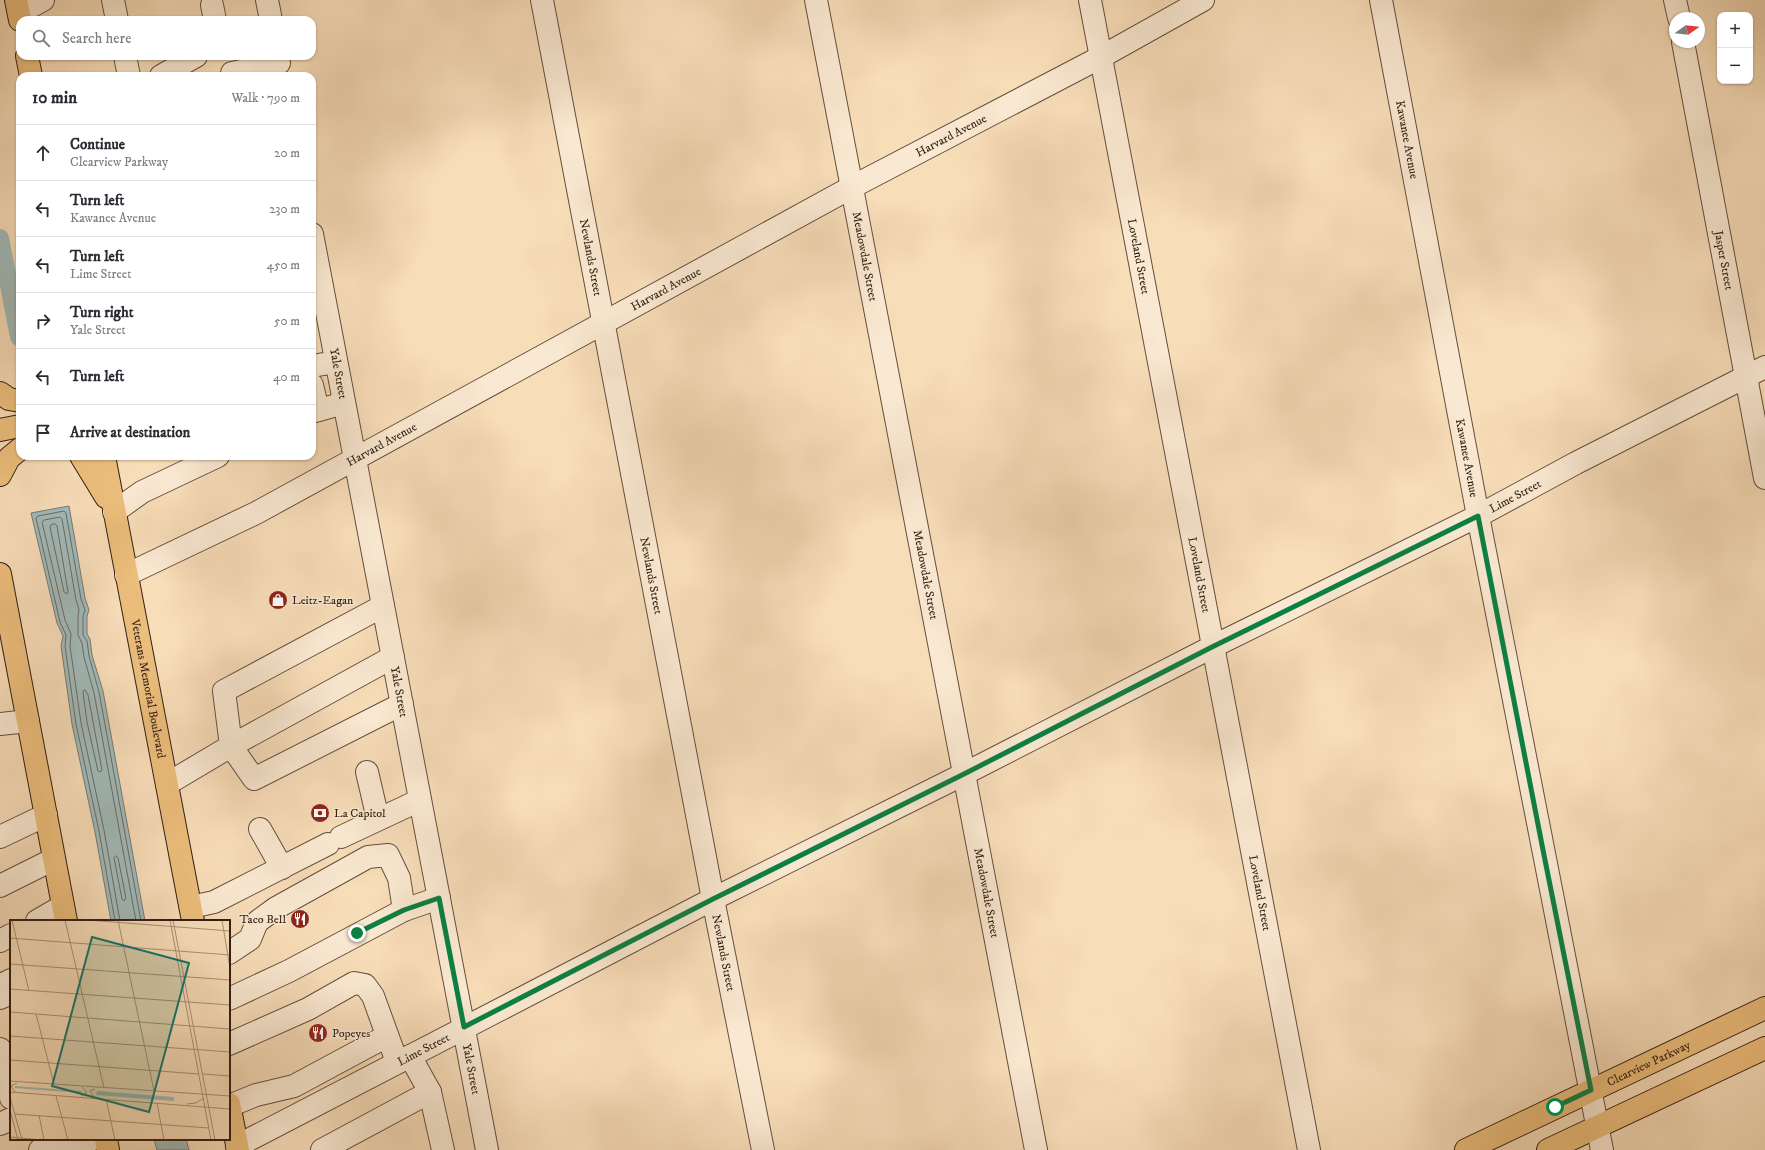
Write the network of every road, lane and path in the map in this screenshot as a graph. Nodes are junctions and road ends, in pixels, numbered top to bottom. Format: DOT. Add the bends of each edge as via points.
graph roads {
  1 [pos="43,0"];
  2 [pos="112,0"];
  3 [pos="267,0"];
  4 [pos="542,0"];
  5 [pos="816,0"];
  6 [pos="1090,0"];
  7 [pos="1203,0"];
  8 [pos="1381,0"];
  9 [pos="1675,0"];
  10 [pos="18,11"];
  11 [pos="1678,12"];
  12 [pos="116,16"];
  13 [pos="270,16"];
  14 [pos="1684,48"];
  15 [pos="1101,57"];
  16 [pos="28,60"];
  17 [pos="126,60"];
  18 [pos="189,60"];
  19 [pos="280,65"];
  20 [pos="30,72"];
  21 [pos="128,72"];
  22 [pos="168,72"];
  23 [pos="238,72"];
  24 [pos="852,187"];
  25 [pos="316,279"];
  26 [pos="318,301"];
  27 [pos="604,322"];
  28 [pos="336,362"];
  29 [pos="316,365"];
  30 [pos="1756,372"];
  31 [pos="0,393"];
  32 [pos="16,401"];
  33 [pos="344,403"];
  34 [pos="316,411"];
  35 [pos="16,427"];
  36 [pos="0,430"];
  37 [pos="16,452"];
  38 [pos="355,458"];
  39 [pos="83,460"];
  40 [pos="105,460"];
  41 [pos="195,461"];
  42 [pos="0,475"];
  43 [pos="1765,478"];
  44 [pos="114,512"];
  45 [pos="1478,516"];
  46 [pos="0,574"];
  47 [pos="126,575"];
  48 [pos="383,606"];
  49 [pos="6,641"];
  50 [pos="1212,647"];
  51 [pos="393,657"];
  52 [pos="402,704"];
  53 [pos="28,721"];
  54 [pos="0,724"];
  55 [pos="231,746"];
  56 [pos="367,772"];
  57 [pos="964,774"];
  58 [pos="167,784"];
  59 [pos="420,800"];
  60 [pos="46,815"];
  61 [pos="378,819"];
  62 [pos="260,829"];
  63 [pos="0,837"];
  64 [pos="54,859"];
  65 [pos="282,868"];
  66 [pos="0,886"];
  67 [pos="439,898"];
  68 [pos="713,899"];
  69 [pos="404,910"];
  70 [pos="64,913"];
  71 [pos="192,914"];
  72 [pos="40,920"];
  73 [pos="10,936"];
  74 [pos="0,941"];
  75 [pos="230,953"];
  76 [pos="10,980"];
  77 [pos="0,998"];
  78 [pos="230,999"];
  79 [pos="1765,1008"];
  80 [pos="464,1027"];
  81 [pos="387,1036"];
  82 [pos="230,1044"];
  83 [pos="1765,1048"];
  84 [pos="0,1049"];
  85 [pos="403,1059"];
  86 [pos="1591,1090"];
  87 [pos="430,1092"];
  88 [pos="10,1094"];
  89 [pos="230,1105"];
  90 [pos="230,1110"];
  91 [pos="10,1119"];
  92 [pos="0,1124"];
  93 [pos="1598,1126"];
  94 [pos="86,1140"];
  95 [pos="106,1140"];
  96 [pos="237,1148"];
  97 [pos="40,1150"];
  98 [pos="108,1150"];
  99 [pos="322,1150"];
  100 [pos="443,1150"];
  101 [pos="486,1150"];
  102 [pos="763,1150"];
  103 [pos="1036,1150"];
  104 [pos="1309,1150"];
  105 [pos="1466,1150"];
  106 [pos="1548,1150"];
  107 [pos="1602,1150"];
  1 -- 10 [label="street"];
  2 -- 12 [label="street"];
  3 -- 13 [label="street"];
  4 -- 27 [label="street, Newlands Street"];
  5 -- 24 [label="street, Meadowdale Street"];
  6 -- 15 [label="street, Loveland Street"];
  7 -- 15 [label="street, Harvard Avenue"];
  8 -- 45 [label="street, Kawanee Avenue"];
  9 -- 11 [label="street"];
  14 -- 30 [label="street, Jasper Street"];
  15 -- 24 [label="street, Harvard Avenue"];
  15 -- 50 [label="street, Loveland Street"];
  16 -- 20 [label="main road"];
  17 -- 21 [label="street"];
  18 -- 22 [label="street"];
  19 -- 23 [label="street"];
  24 -- 27 [label="street, Harvard Avenue"];
  24 -- 57 [label="street, Meadowdale Street"];
  25 -- 26 [label="street, Yale Street"];
  26 -- 28 [label="street, Yale Street"];
  27 -- 38 [label="street, Harvard Avenue"];
  27 -- 68 [label="street, Newlands Street"];
  28 -- 29 [label="street"];
  28 -- 33 [label="street, Yale Street"];
  30 -- 43 [label="street, Jasper Street"];
  30 -- 45 [label="street, Lime Street"];
  31 -- 32 [label="main road"];
  33 -- 34 [label="street"];
  33 -- 38 [label="street, Yale Street"];
  35 -- 36 [label="main road"];
  37 -- 42 [label="main road" via="9,458"];
  38 -- 47 [label="street, Harvard Avenue" via="256,513"];
  38 -- 48 [label="street, Yale Street"];
  39 -- 44 [label="main road"];
  40 -- 44 [label="main road, Veterans Memorial Boulevard"];
  41 -- 44 [label="street" via="142,492"];
  44 -- 47 [label="main road, Veterans Memorial Boulevard"];
  45 -- 50 [label="street, Lime Street"];
  45 -- 86 [label="street, Kawanee Avenue"];
  46 -- 49 [label="main road"];
  47 -- 58 [label="main road, Veterans Memorial Boulevard"];
  48 -- 51 [label="street, Yale Street"];
  48 -- 55 [label="street" via="224,691"];
  49 -- 53 [label="main road"];
  50 -- 57 [label="street, Lime Street"];
  50 -- 104 [label="street, Loveland Street"];
  51 -- 52 [label="street, Yale Street"];
  51 -- 55 [label="street"];
  52 -- 55 [label="street" via="254,780"];
  52 -- 59 [label="street, Yale Street"];
  53 -- 54 [label="street"];
  53 -- 60 [label="main road"];
  55 -- 58 [label="street"];
  56 -- 61 [label="street"];
  57 -- 68 [label="street, Lime Street"];
  57 -- 103 [label="street, Meadowdale Street"];
  58 -- 71 [label="main road, Veterans Memorial Boulevard"];
  59 -- 61 [label="street"];
  59 -- 67 [label="street, Yale Street"];
  60 -- 63 [label="street"];
  60 -- 64 [label="main road"];
  61 -- 65 [label="street"];
  62 -- 65 [label="street"];
  64 -- 66 [label="street"];
  64 -- 70 [label="main road"];
  65 -- 71 [label="street"];
  67 -- 69 [label="street"];
  67 -- 80 [label="street, Yale Street"];
  68 -- 80 [label="street, Lime Street"];
  68 -- 102 [label="street, Newlands Street"];
  69 -- 75 [label="street" via="399,878 388,855 368,856 276,908 257,922 250,939"];
  69 -- 78 [label="street" via="289,971"];
  70 -- 72 [label="street"];
  73 -- 74 [label="street"];
  76 -- 77 [label="street" via="5,983 6,995"];
  79 -- 86 [label="main road, Clearview Parkway"];
  80 -- 85 [label="street, Lime Street"];
  80 -- 101 [label="street, Yale Street"];
  81 -- 82 [label="street" via="373,996 366,985 354,983 308,1009"];
  81 -- 85 [label="street"];
  81 -- 89 [label="street" via="294,1086"];
  83 -- 93 [label="main road"];
  84 -- 88 [label="street"];
  85 -- 87 [label="street"];
  85 -- 96 [label="street, Lime Street"];
  86 -- 93 [label="street, Kawanee Avenue"];
  86 -- 105 [label="main road, Clearview Parkway"];
  87 -- 99 [label="street"];
  87 -- 100 [label="street"];
  90 -- 96 [label="main road"];
  91 -- 92 [label="street"];
  93 -- 106 [label="main road"];
  93 -- 107 [label="street, Kawanee Avenue"];
  94 -- 97 [label="street"];
  95 -- 98 [label="main road"];
}
